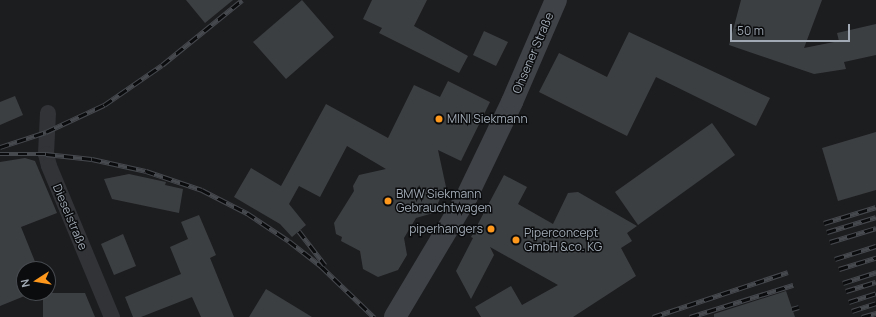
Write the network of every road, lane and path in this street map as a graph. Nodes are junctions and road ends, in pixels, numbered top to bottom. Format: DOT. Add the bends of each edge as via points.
graph roads {
  1 [pos="556,0"];
  2 [pos="48,113"];
  3 [pos="112,317"];
  4 [pos="395,317"];
  1 -- 4 [label="main road, Ohsener Straße" via="512,102 467,196"];
  2 -- 3 [label="street, Dieselstraße" via="46,154 49,166"];
}
